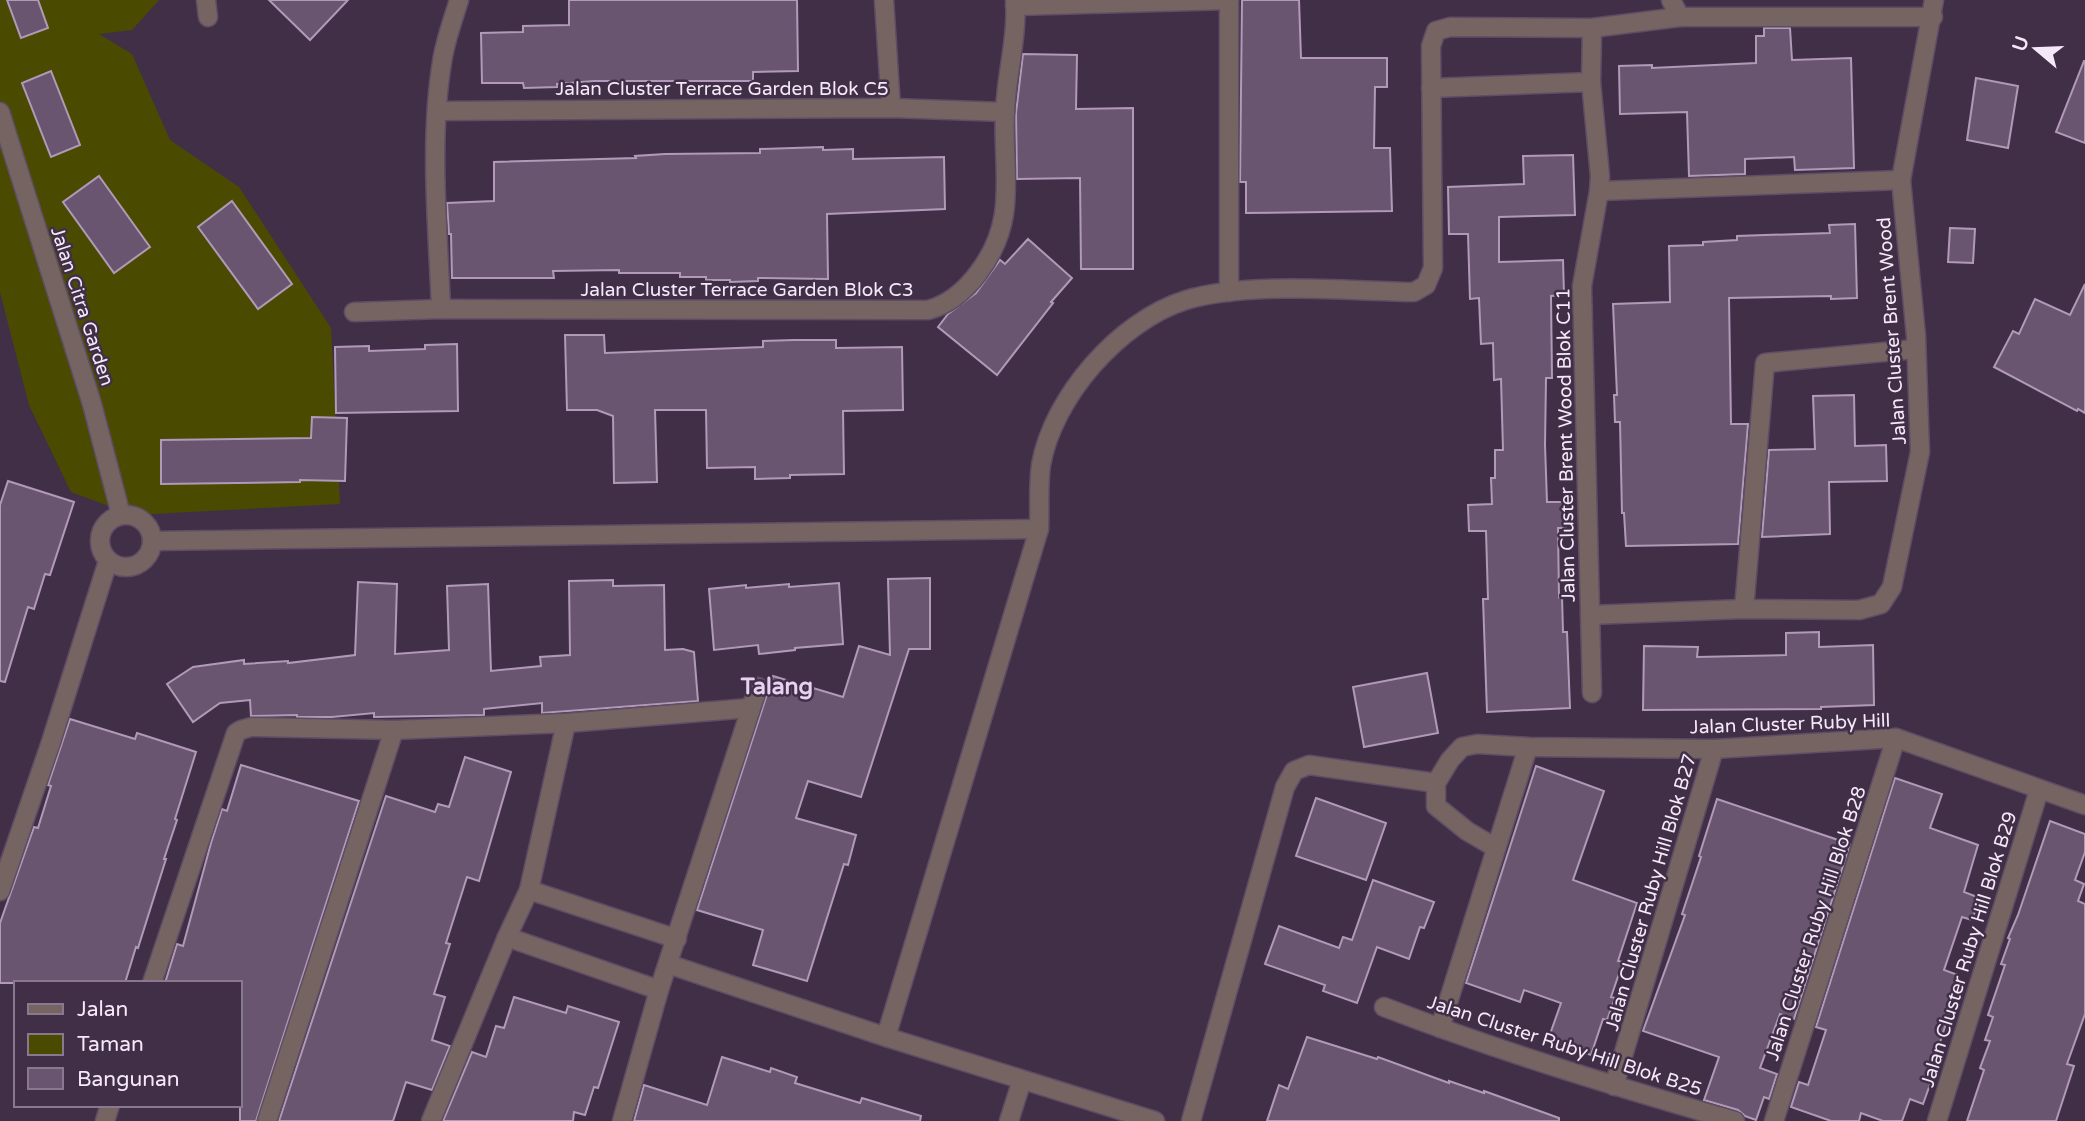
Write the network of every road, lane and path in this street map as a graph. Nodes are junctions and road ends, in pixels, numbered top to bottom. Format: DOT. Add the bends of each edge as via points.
graph roads {
  1 [pos="459,0"];
  2 [pos="884,0"];
  3 [pos="1229,0"];
  4 [pos="1671,0"];
  5 [pos="1015,3"];
  6 [pos="1933,8"];
  7 [pos="1680,18"];
  8 [pos="1592,28"];
  9 [pos="1591,82"];
  10 [pos="1431,88"];
  11 [pos="891,108"];
  12 [pos="438,111"];
  13 [pos="1005,111"];
  14 [pos="0,113"];
  15 [pos="1901,180"];
  16 [pos="1600,191"];
  17 [pos="1229,292"];
  18 [pos="441,309"];
  19 [pos="354,312"];
  20 [pos="1916,349"];
  21 [pos="121,515"];
  22 [pos="1039,529"];
  23 [pos="152,541"];
  24 [pos="108,561"];
  25 [pos="1744,609"];
  26 [pos="1590,615"];
  27 [pos="758,687"];
  28 [pos="1592,693"];
  29 [pos="750,708"];
  30 [pos="566,723"];
  31 [pos="394,730"];
  32 [pos="1896,738"];
  33 [pos="1528,747"];
  34 [pos="1714,749"];
  35 [pos="1436,783"];
  36 [pos="2039,790"];
  37 [pos="2085,805"];
  38 [pos="1496,848"];
  39 [pos="529,890"];
  40 [pos="0,891"];
  41 [pos="508,937"];
  42 [pos="677,939"];
  43 [pos="668,964"];
  44 [pos="153,981"];
  45 [pos="659,990"];
  46 [pos="1384,1007"];
  47 [pos="1440,1028"];
  48 [pos="886,1037"];
  49 [pos="1022,1080"];
  50 [pos="1614,1086"];
  51 [pos="267,1121"];
  52 [pos="431,1121"];
  53 [pos="622,1121"];
  54 [pos="1009,1121"];
  55 [pos="1155,1121"];
  56 [pos="1191,1121"];
  57 [pos="1735,1121"];
  58 [pos="1774,1121"];
  59 [pos="1937,1121"];
  1 -- 12 [label="street" via="442,61"];
  2 -- 11 [label="street"];
  3 -- 5 [label="street"];
  3 -- 17 [label="street"];
  4 -- 7 [label="street"];
  5 -- 13 [label="street, Jalan Cluster Terrace Garden Blok C3"];
  6 -- 7 [label="street"];
  6 -- 15 [label="street, Jalan Cluster Brent Wood"];
  7 -- 8 [label="street"];
  8 -- 9 [label="street"];
  8 -- 10 [label="street" via="1441,28 1431,39"];
  9 -- 10 [label="street"];
  9 -- 16 [label="street"];
  10 -- 17 [label="street" via="1433,268 1426,285 1414,292"];
  11 -- 12 [label="street, Jalan Cluster Terrace Garden Blok C5"];
  11 -- 13 [label="street, Jalan Cluster Terrace Garden Blok C5"];
  12 -- 18 [label="street"];
  13 -- 18 [label="street, Jalan Cluster Terrace Garden Blok C3" via="1001,229 973,281 941,307"];
  14 -- 21 [label="street, Jalan Citra Garden" via="92,404"];
  15 -- 16 [label="street"];
  15 -- 20 [label="street, Jalan Cluster Brent Wood"];
  16 -- 26 [label="street, Jalan Cluster Brent Wood Blok C11" via="1581,286"];
  17 -- 22 [label="street" via="1185,300 1149,317 1108,347 1060,411 1050,434 1041,466"];
  18 -- 19 [label="street, Jalan Cluster Terrace Garden Blok C3"];
  20 -- 25 [label="street" via="1765,363"];
  20 -- 25 [label="street, Jalan Cluster Brent Wood" via="1920,452 1892,587 1881,604 1858,610"];
  21 -- 23 [label="street" via="143,521"];
  21 -- 24 [label="street" via="112,518 100,534 99,544"];
  22 -- 23 [label="street"];
  22 -- 48 [label="street"];
  23 -- 24 [label="street" via="145,560 136,565 127,568"];
  24 -- 40 [label="street"];
  25 -- 26 [label="street, Jalan Cluster Brent Wood"];
  26 -- 28 [label="street"];
  27 -- 29 [label="street"];
  29 -- 30 [label="street"];
  29 -- 42 [label="street"];
  30 -- 31 [label="street"];
  30 -- 39 [label="street"];
  31 -- 44 [label="street" via="251,727 236,733"];
  31 -- 51 [label="street"];
  32 -- 34 [label="street, Jalan Cluster Ruby Hill"];
  32 -- 36 [label="street, Jalan Cluster Ruby Hill"];
  32 -- 58 [label="street, Jalan Cluster Ruby Hill Blok B28"];
  33 -- 34 [label="street, Jalan Cluster Ruby Hill"];
  33 -- 35 [label="street, Jalan Cluster Ruby Hill" via="1462,747"];
  33 -- 38 [label="street"];
  34 -- 50 [label="street, Jalan Cluster Ruby Hill Blok B27"];
  35 -- 38 [label="street" via="1439,810"];
  35 -- 56 [label="street" via="1309,765 1294,771 1285,787"];
  36 -- 37 [label="street, Jalan Cluster Ruby Hill"];
  36 -- 59 [label="street, Jalan Cluster Ruby Hill Blok B29"];
  38 -- 47 [label="street"];
  39 -- 41 [label="street"];
  39 -- 42 [label="street"];
  41 -- 45 [label="street"];
  41 -- 52 [label="street"];
  42 -- 43 [label="street"];
  43 -- 45 [label="street"];
  43 -- 48 [label="street"];
  45 -- 53 [label="street"];
  46 -- 47 [label="street, Jalan Cluster Ruby Hill Blok B25"];
  47 -- 50 [label="street, Jalan Cluster Ruby Hill Blok B25"];
  48 -- 49 [label="street"];
  49 -- 54 [label="street"];
  49 -- 55 [label="street"];
  50 -- 57 [label="street, Jalan Cluster Ruby Hill Blok B25"];
}
